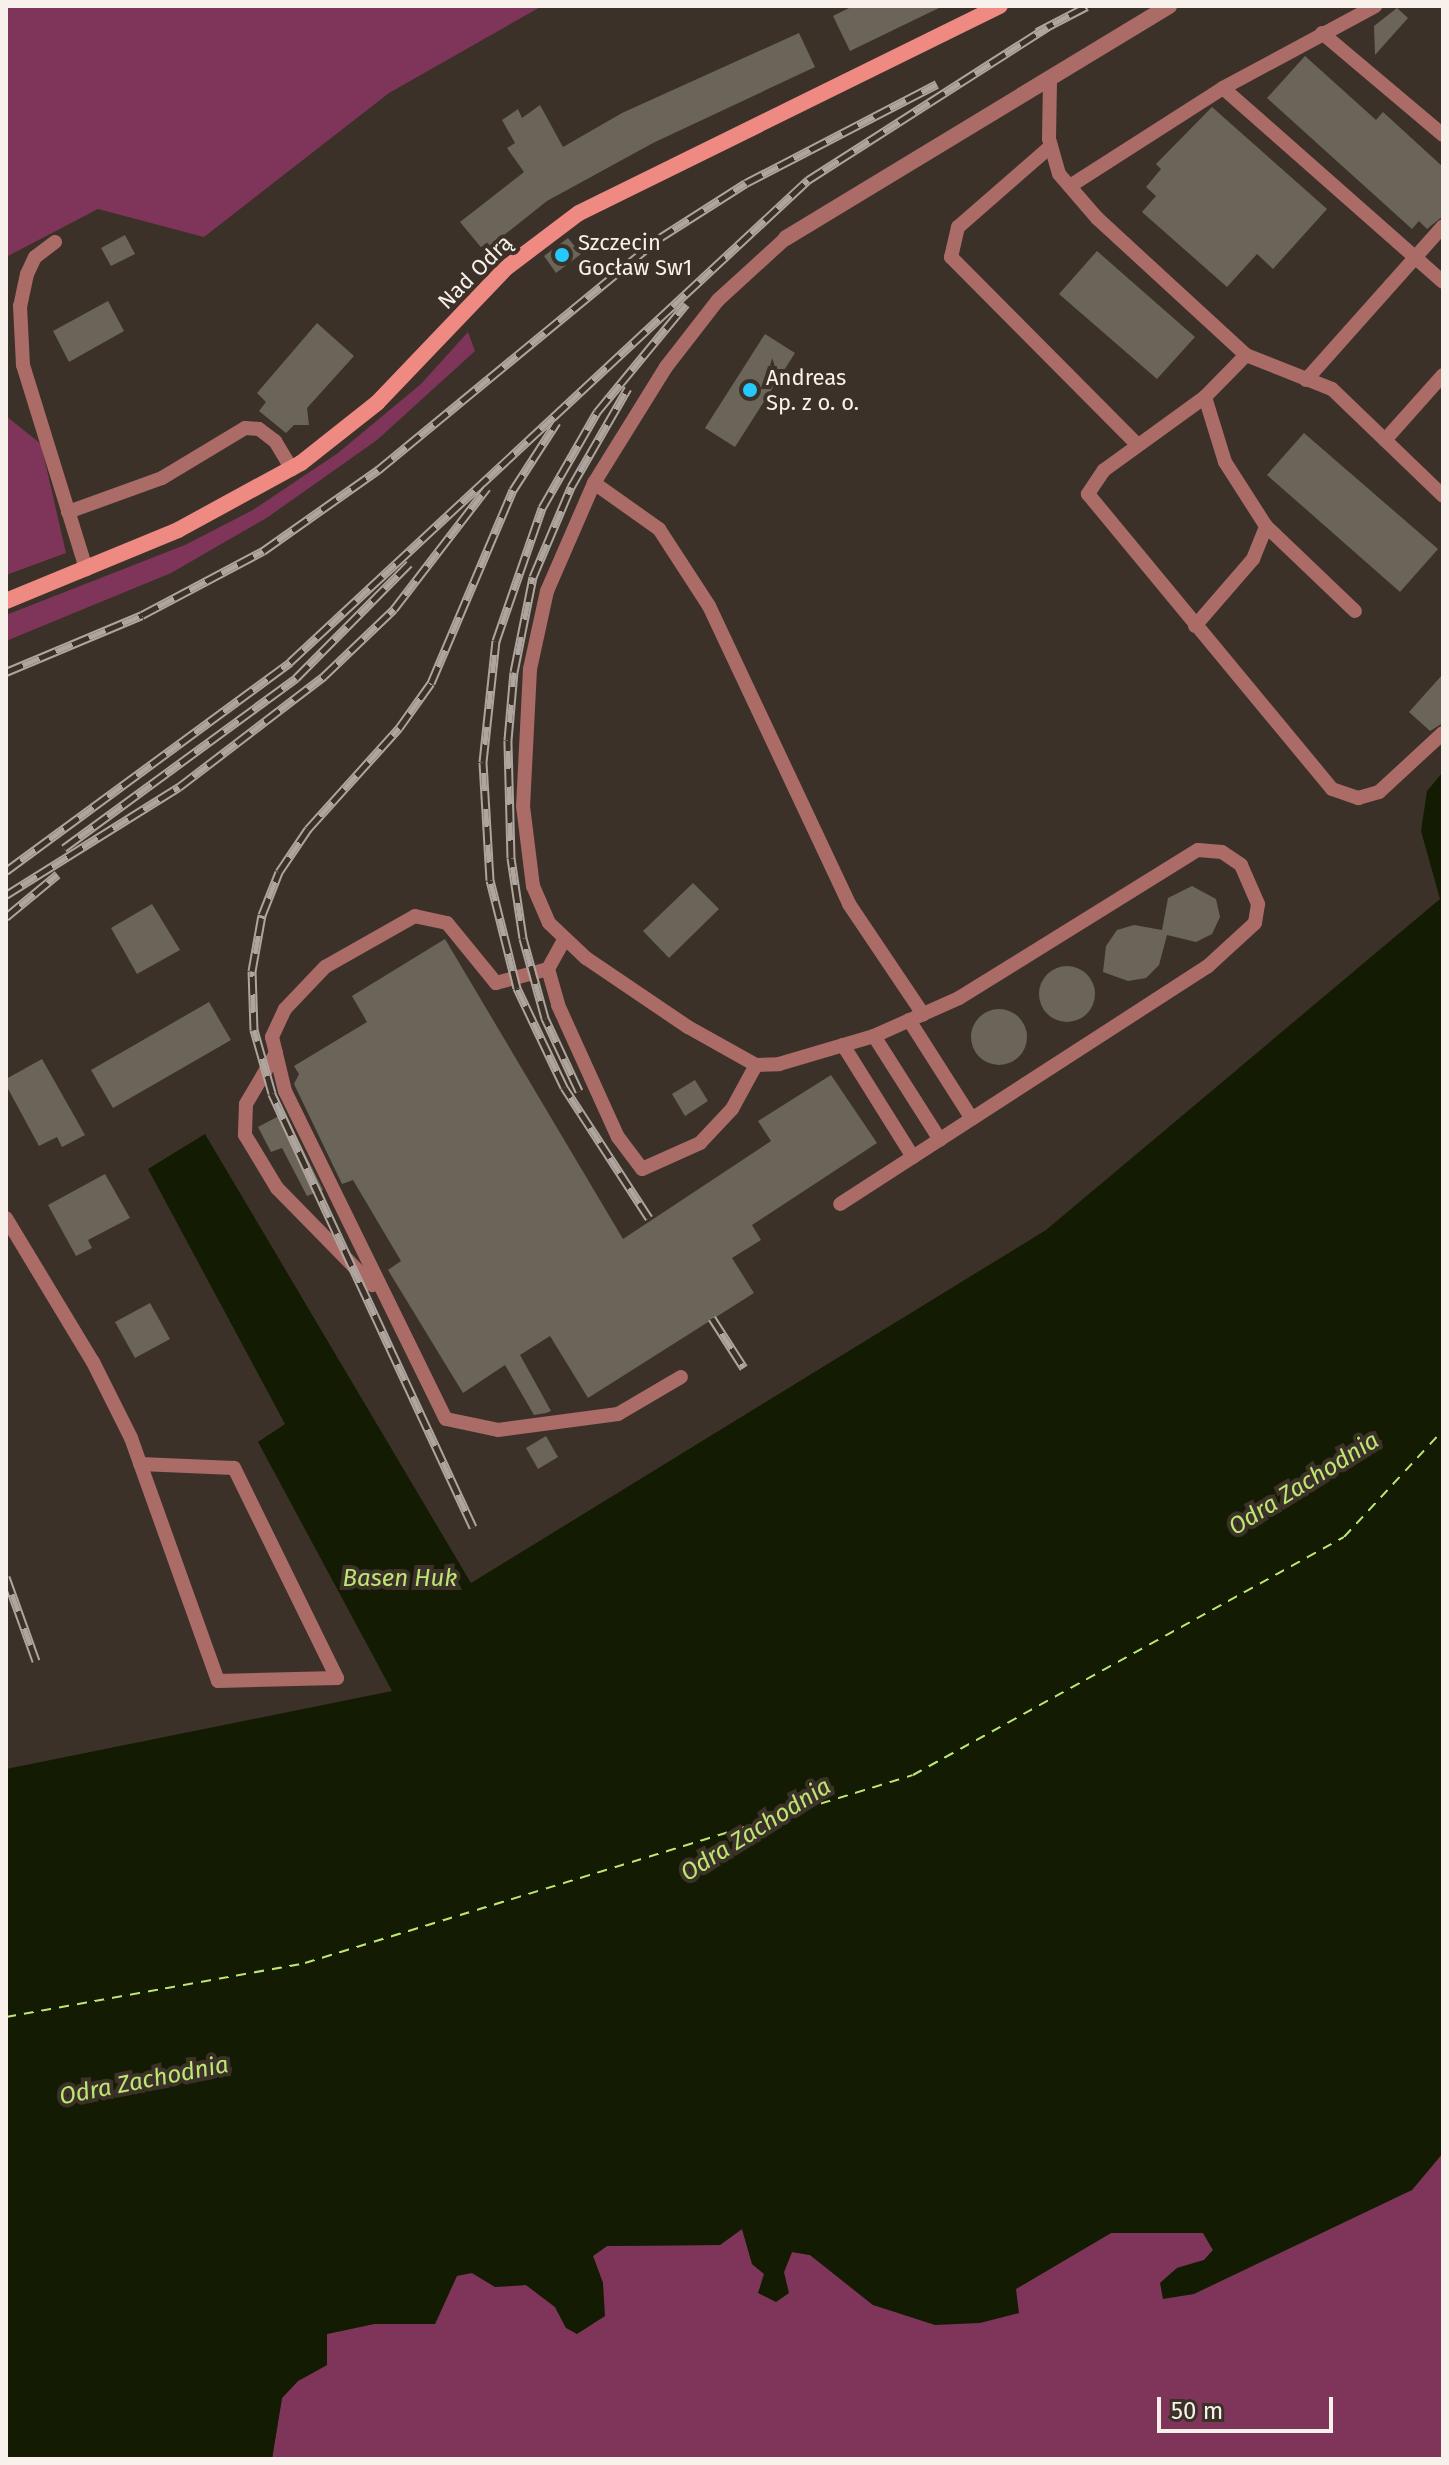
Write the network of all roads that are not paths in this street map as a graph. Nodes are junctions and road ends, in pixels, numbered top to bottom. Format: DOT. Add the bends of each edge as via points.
graph roads {
  1 [pos="1000,6"];
  2 [pos="1169,6"];
  3 [pos="1375,6"];
  4 [pos="1322,33"];
  5 [pos="1050,81"];
  6 [pos="1223,88"];
  7 [pos="1443,135"];
  8 [pos="1051,146"];
  9 [pos="1070,186"];
  10 [pos="1443,226"];
  11 [pos="786,238"];
  12 [pos="55,242"];
  13 [pos="1415,258"];
  14 [pos="1443,282"];
  15 [pos="1246,355"];
  16 [pos="1443,375"];
  17 [pos="1306,380"];
  18 [pos="1205,397"];
  19 [pos="1385,440"];
  20 [pos="1138,445"];
  21 [pos="292,469"];
  22 [pos="594,483"];
  23 [pos="1443,496"];
  24 [pos="68,512"];
  25 [pos="1266,526"];
  26 [pos="86,569"];
  27 [pos="6,601"];
  28 [pos="1355,611"];
  29 [pos="1195,626"];
  30 [pos="1443,733"];
  31 [pos="564,940"];
  32 [pos="548,969"];
  33 [pos="916,1017"];
  34 [pos="874,1036"];
  35 [pos="843,1045"];
  36 [pos="276,1053"];
  37 [pos="756,1065"];
  38 [pos="972,1119"];
  39 [pos="940,1140"];
  40 [pos="913,1157"];
  41 [pos="840,1204"];
  42 [pos="6,1218"];
  43 [pos="381,1295"];
  44 [pos="681,1377"];
  45 [pos="140,1464"];
  1 -- 21 [label="street, Nad Odrą" via="564,223 506,268 377,403"];
  2 -- 5 [label="street"];
  3 -- 4 [label="lane"];
  4 -- 6 [label="lane"];
  4 -- 7 [label="lane"];
  5 -- 8 [label="lane"];
  5 -- 11 [label="street"];
  6 -- 9 [label="lane"];
  6 -- 13 [label="lane"];
  8 -- 9 [label="lane" via="1059,174"];
  8 -- 20 [label="lane" via="958,227 951,257"];
  9 -- 15 [label="lane" via="1097,218"];
  10 -- 13 [label="lane"];
  11 -- 22 [label="lane" via="718,300"];
  12 -- 24 [label="lane" via="35,257 27,274 20,321 23,365"];
  13 -- 14 [label="lane"];
  13 -- 17 [label="lane"];
  15 -- 17 [label="lane"];
  15 -- 18 [label="lane"];
  16 -- 19 [label="lane"];
  17 -- 19 [label="lane" via="1332,389"];
  18 -- 20 [label="lane"];
  18 -- 25 [label="lane" via="1225,462"];
  19 -- 23 [label="lane"];
  20 -- 29 [label="lane" via="1104,470 1088,494"];
  21 -- 24 [label="lane" via="275,441 259,429 245,428 162,478"];
  21 -- 26 [label="street, Nad Odrą" via="210,515"];
  22 -- 31 [label="lane" via="547,591 526,714 526,850 540,906"];
  22 -- 33 [label="lane" via="659,529 709,606 849,904"];
  24 -- 26 [label="lane"];
  25 -- 28 [label="lane"];
  25 -- 29 [label="lane" via="1253,559"];
  26 -- 27 [label="street, Nad Odrą"];
  29 -- 30 [label="lane" via="1332,789 1358,798 1379,792"];
  31 -- 32 [label="lane"];
  31 -- 37 [label="lane" via="688,1027"];
  32 -- 36 [label="lane" via="496,983 447,923 415,916 304,984 272,1037"];
  32 -- 37 [label="lane" via="579,1056 618,1137 642,1169 700,1143 732,1109"];
  33 -- 34 [label="lane"];
  33 -- 38 [label="lane"];
  33 -- 38 [label="lane" via="1004,973 1198,850 1222,852 1241,865 1252,882 1255,923 1238,943"];
  34 -- 35 [label="lane"];
  34 -- 39 [label="lane"];
  35 -- 37 [label="lane" via="779,1064"];
  35 -- 40 [label="lane"];
  36 -- 43 [label="lane" via="285,1091"];
  36 -- 43 [label="lane" via="246,1104 245,1135 277,1188"];
  38 -- 39 [label="lane"];
  39 -- 40 [label="lane"];
  40 -- 41 [label="lane"];
  42 -- 45 [label="lane" via="93,1362"];
  43 -- 44 [label="lane" via="446,1419 498,1430 618,1414"];
  45 -- 45 [label="lane" via="218,1681 337,1678 234,1468"];
}
